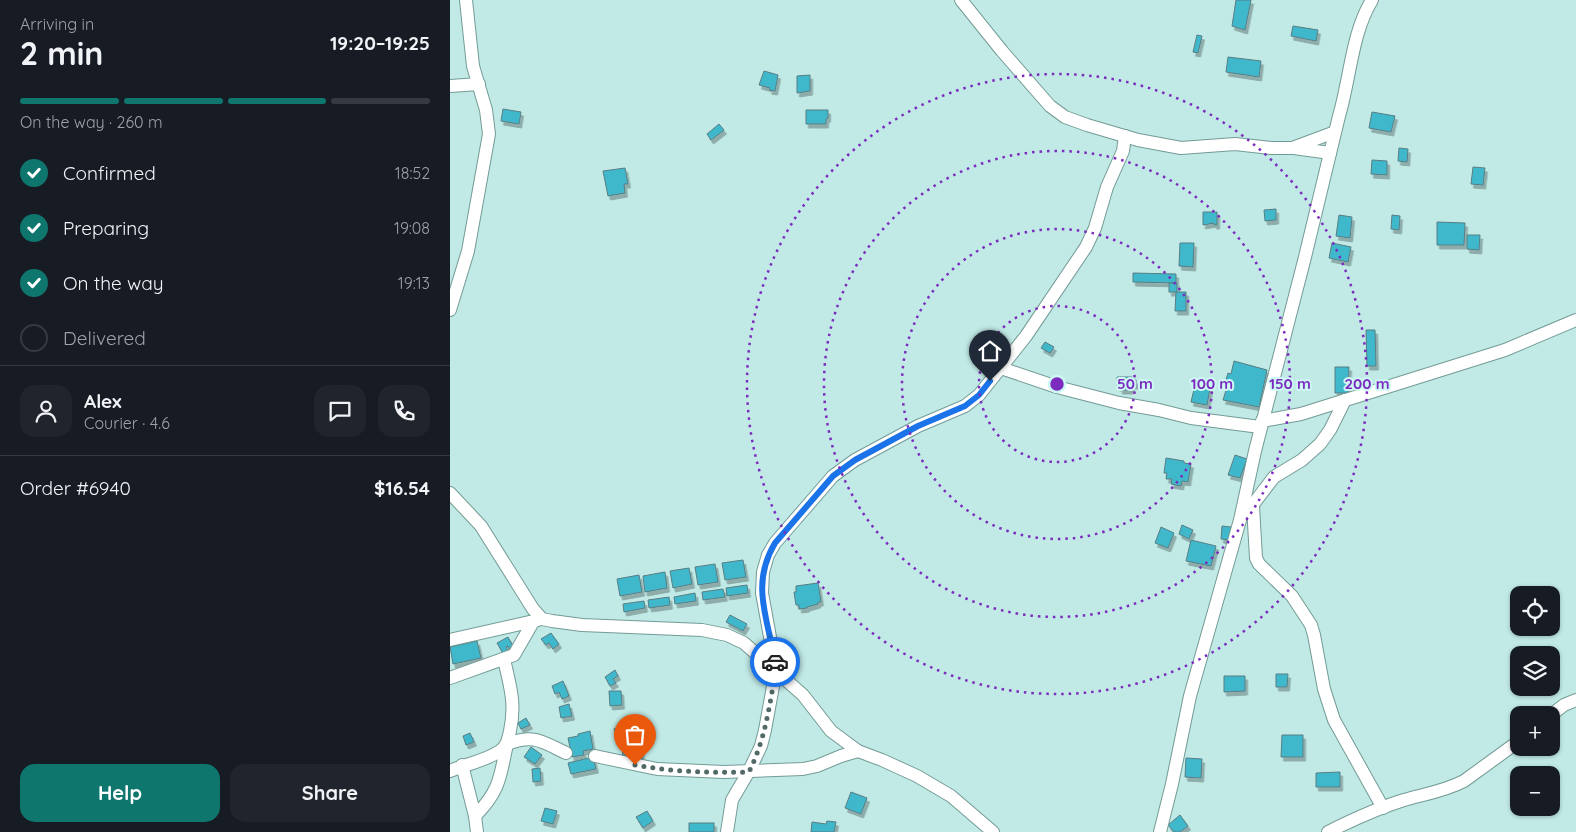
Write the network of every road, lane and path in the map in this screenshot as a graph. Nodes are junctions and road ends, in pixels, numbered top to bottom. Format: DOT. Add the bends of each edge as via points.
graph roads {
  1 [pos="466,0"];
  2 [pos="961,0"];
  3 [pos="1372,0"];
  4 [pos="479,84"];
  5 [pos="450,86"];
  6 [pos="1335,132"];
  7 [pos="1125,136"];
  8 [pos="1292,148"];
  9 [pos="1330,153"];
  10 [pos="450,310"];
  11 [pos="1576,320"];
  12 [pos="1001,368"];
  13 [pos="1345,400"];
  14 [pos="1261,424"];
  15 [pos="450,493"];
  16 [pos="1253,506"];
  17 [pos="1240,520"];
  18 [pos="538,620"];
  19 [pos="450,640"];
  20 [pos="504,659"];
  21 [pos="776,670"];
  22 [pos="450,678"];
  23 [pos="1576,700"];
  24 [pos="1560,708"];
  25 [pos="507,744"];
  26 [pos="1510,748"];
  27 [pos="858,751"];
  28 [pos="566,753"];
  29 [pos="595,756"];
  30 [pos="462,766"];
  31 [pos="450,772"];
  32 [pos="749,772"];
  33 [pos="1383,808"];
  34 [pos="475,816"];
  35 [pos="477,832"];
  36 [pos="727,832"];
  37 [pos="992,832"];
  38 [pos="1160,832"];
  39 [pos="1328,832"];
  1 -- 4 [label="street" via="473,66"];
  2 -- 7 [label="street" via="1050,106 1066,117"];
  3 -- 6 [label="street" via="1362,18"];
  4 -- 5 [label="street"];
  4 -- 10 [label="street" via="489,134 468,251"];
  6 -- 8 [label="street"];
  6 -- 9 [label="street"];
  7 -- 8 [label="street" via="1181,148 1235,144"];
  7 -- 12 [label="street" via="1123,151 1086,247"];
  8 -- 9 [label="street"];
  9 -- 14 [label="street"];
  11 -- 13 [label="street" via="1505,350"];
  12 -- 14 [label="street" via="1104,399 1191,418"];
  12 -- 21 [label="street" via="979,395 965,406 918,426 855,460 833,476 775,543 762,572 762,593"];
  13 -- 14 [label="street"];
  13 -- 16 [label="street" via="1320,444 1302,460 1274,477"];
  14 -- 17 [label="street"];
  15 -- 18 [label="street" via="480,526"];
  16 -- 17 [label="street"];
  16 -- 33 [label="street" via="1256,558 1292,596 1311,624 1324,689 1334,720"];
  17 -- 38 [label="street" via="1190,696"];
  18 -- 19 [label="street"];
  18 -- 20 [label="street" via="514,655"];
  18 -- 21 [label="street" via="727,635 744,643"];
  20 -- 22 [label="street"];
  20 -- 25 [label="street" via="512,692 513,715"];
  21 -- 27 [label="street" via="803,695 831,731"];
  21 -- 32 [label="street" via="766,730"];
  23 -- 24 [label="street"];
  25 -- 28 [label="street" via="531,738"];
  25 -- 30 [label="street" via="490,756"];
  25 -- 34 [label="street" via="498,785"];
  26 -- 33 [label="street" via="1448,789"];
  27 -- 32 [label="street" via="804,769"];
  27 -- 37 [label="street" via="917,776 951,796"];
  29 -- 32 [label="street" via="657,769"];
  30 -- 31 [label="street"];
  30 -- 34 [label="street"];
  32 -- 36 [label="street" via="732,800"];
  33 -- 39 [label="street"];
  34 -- 35 [label="street"];
}
